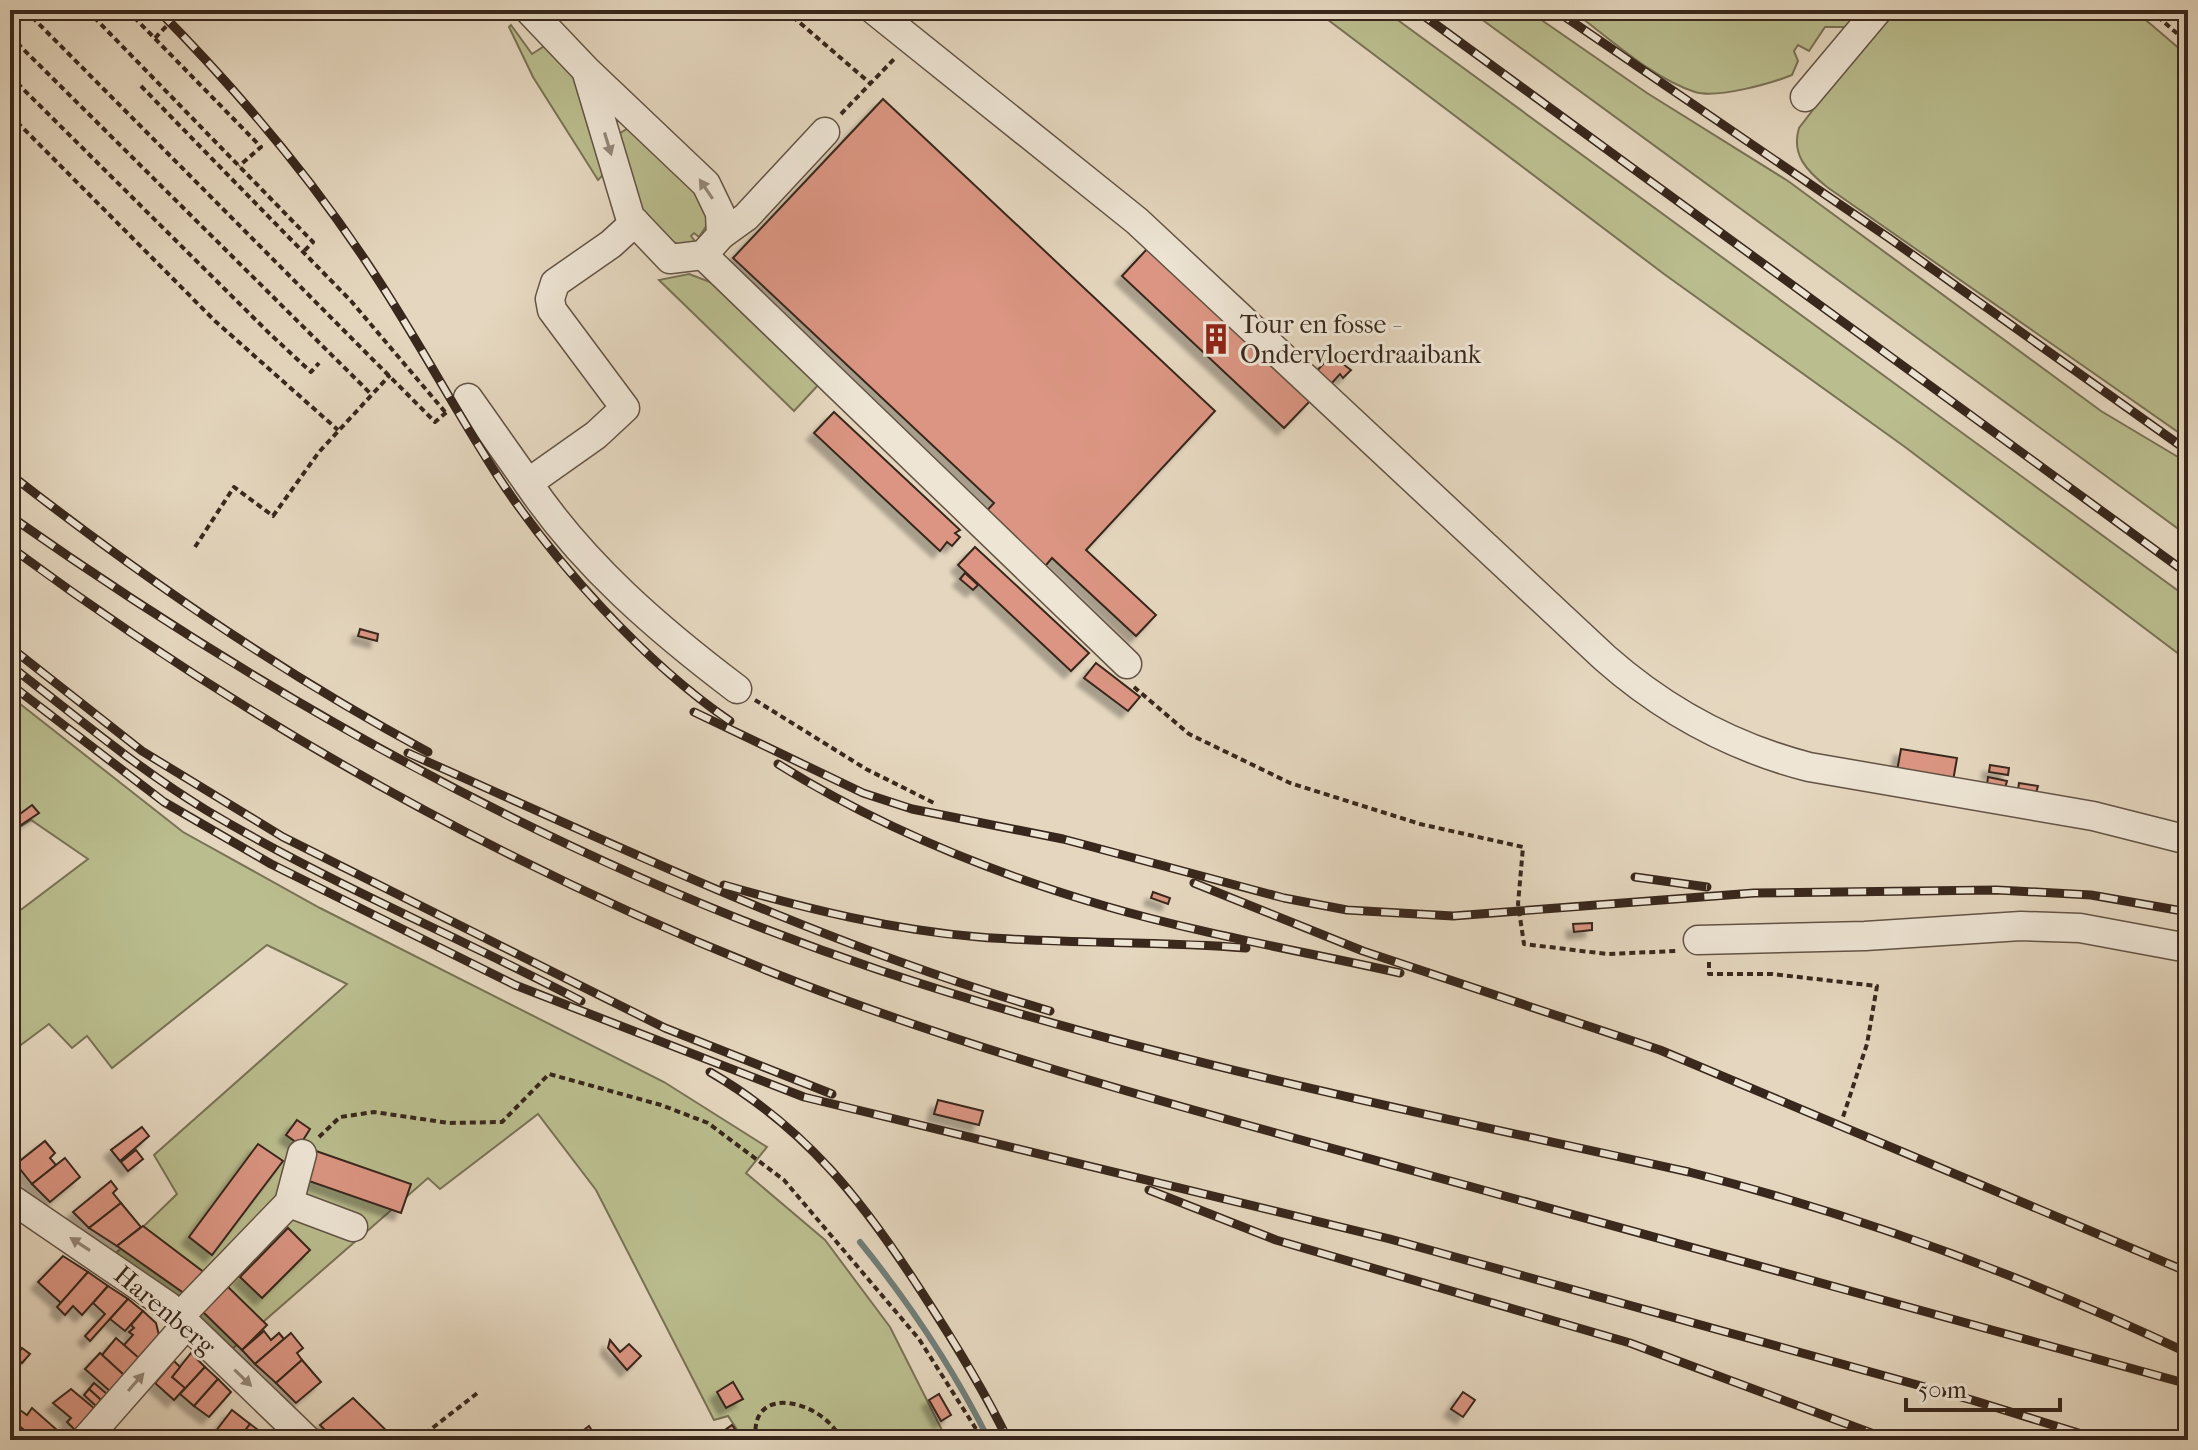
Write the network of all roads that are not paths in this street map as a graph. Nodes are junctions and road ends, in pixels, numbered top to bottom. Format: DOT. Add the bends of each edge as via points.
graph roads {
  1 [pos="529,10"];
  2 [pos="874,10"];
  3 [pos="1878,10"];
  4 [pos="586,70"];
  5 [pos="1805,97"];
  6 [pos="825,132"];
  7 [pos="635,222"];
  8 [pos="712,245"];
  9 [pos="457,405"];
  10 [pos="528,483"];
  11 [pos="1127,664"];
  12 [pos="737,689"];
  13 [pos="2188,840"];
  14 [pos="1695,947"];
  15 [pos="2188,948"];
  16 [pos="302,1154"];
  17 [pos="10,1198"];
  18 [pos="289,1203"];
  19 [pos="353,1227"];
  20 [pos="183,1320"];
  21 [pos="85,1440"];
  22 [pos="307,1440"];
  1 -- 4 [label="street"];
  2 -- 13 [label="street" via="1137,221 1605,658 1665,706 1734,742 1795,764 2093,816"];
  3 -- 5 [label="street"];
  4 -- 7 [label="street, one-way"];
  8 -- 4 [label="street, one-way" via="720,213 706,184"];
  6 -- 8 [label="street" via="746,217"];
  7 -- 8 [label="street" via="670,259"];
  7 -- 10 [label="street" via="560,278 550,299 552,310 625,408"];
  8 -- 11 [label="street"];
  9 -- 10 [label="street"];
  10 -- 12 [label="street" via="597,568 691,655"];
  14 -- 15 [label="street" via="2021,926 2080,928"];
  16 -- 18 [label="street"];
  20 -- 17 [label="street, Harenberg, one-way" via="128,1275"];
  18 -- 19 [label="street"];
  18 -- 20 [label="street"];
  21 -- 20 [label="street, one-way"];
  20 -- 22 [label="street, Harenberg, one-way"];
}
